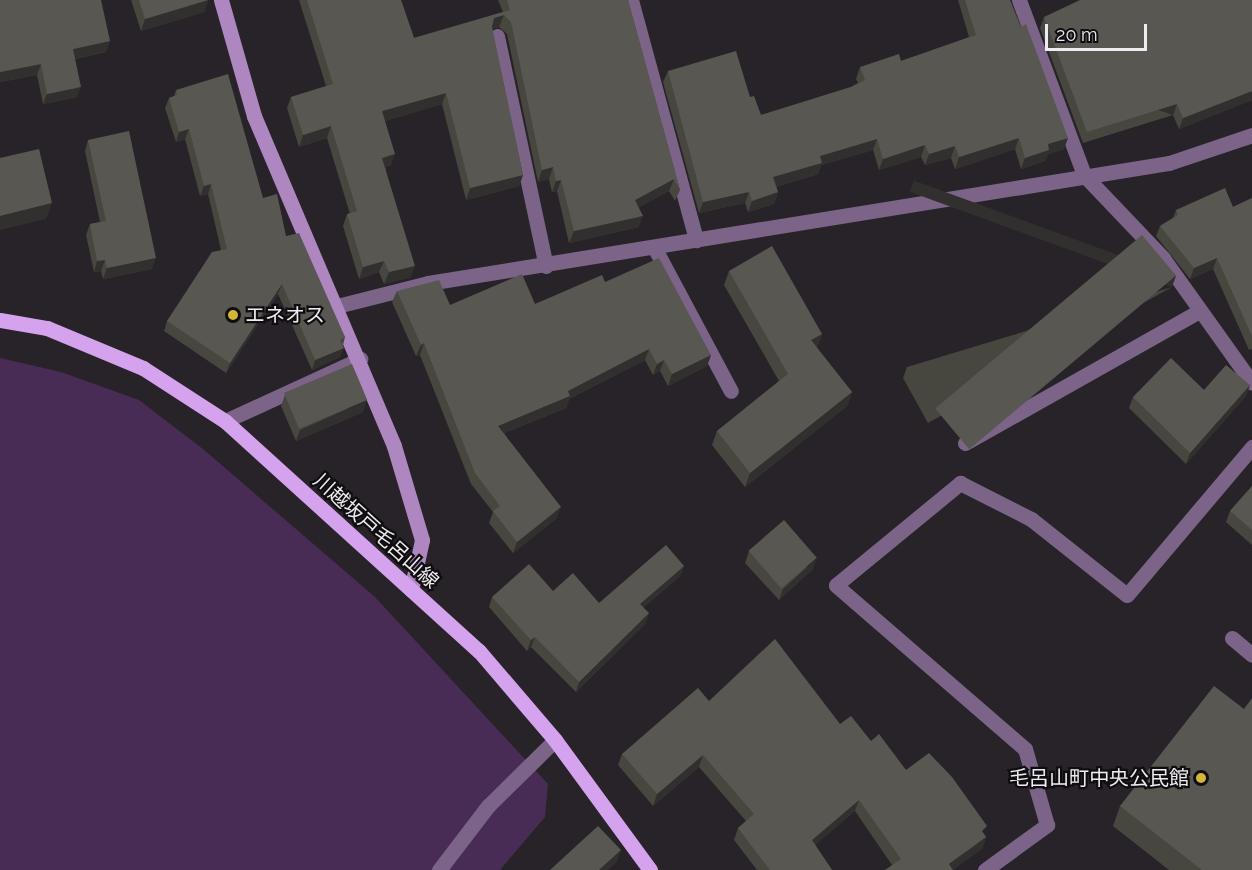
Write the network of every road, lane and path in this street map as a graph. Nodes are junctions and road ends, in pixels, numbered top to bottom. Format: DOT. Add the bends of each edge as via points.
graph roads {
  1 [pos="221,0"];
  2 [pos="632,0"];
  3 [pos="1018,0"];
  4 [pos="497,36"];
  5 [pos="1252,135"];
  6 [pos="1084,175"];
  7 [pos="696,240"];
  8 [pos="654,247"];
  9 [pos="546,266"];
  10 [pos="337,306"];
  11 [pos="1199,311"];
  12 [pos="0,320"];
  13 [pos="360,359"];
  14 [pos="1252,383"];
  15 [pos="732,391"];
  16 [pos="225,421"];
  17 [pos="965,443"];
  18 [pos="1252,447"];
  19 [pos="411,590"];
  20 [pos="1232,638"];
  21 [pos="1252,655"];
  22 [pos="555,740"];
  23 [pos="439,870"];
  24 [pos="650,870"];
  25 [pos="985,870"];
  1 -- 10 [label="street" via="254,116"];
  2 -- 7 [label="street"];
  3 -- 6 [label="street"];
  4 -- 9 [label="street"];
  5 -- 6 [label="street" via="1169,163"];
  6 -- 7 [label="street"];
  6 -- 11 [label="street" via="1163,258"];
  7 -- 8 [label="street"];
  8 -- 9 [label="street"];
  8 -- 15 [label="street"];
  9 -- 10 [label="street" via="428,283"];
  10 -- 13 [label="street"];
  11 -- 14 [label="street"];
  11 -- 17 [label="street"];
  12 -- 16 [label="main road, 川越坂戸毛呂山線" via="47,328 143,368"];
  13 -- 16 [label="street"];
  13 -- 19 [label="street" via="394,446 422,540"];
  16 -- 19 [label="main road, 川越坂戸毛呂山線"];
  18 -- 25 [label="street" via="1126,595 1031,519 960,483 836,585 1025,749 1047,825"];
  19 -- 22 [label="main road, 川越坂戸毛呂山線" via="480,651"];
  20 -- 21 [label="street"];
  22 -- 23 [label="street" via="488,806"];
  22 -- 24 [label="main road, 川越坂戸毛呂山線"];
}
